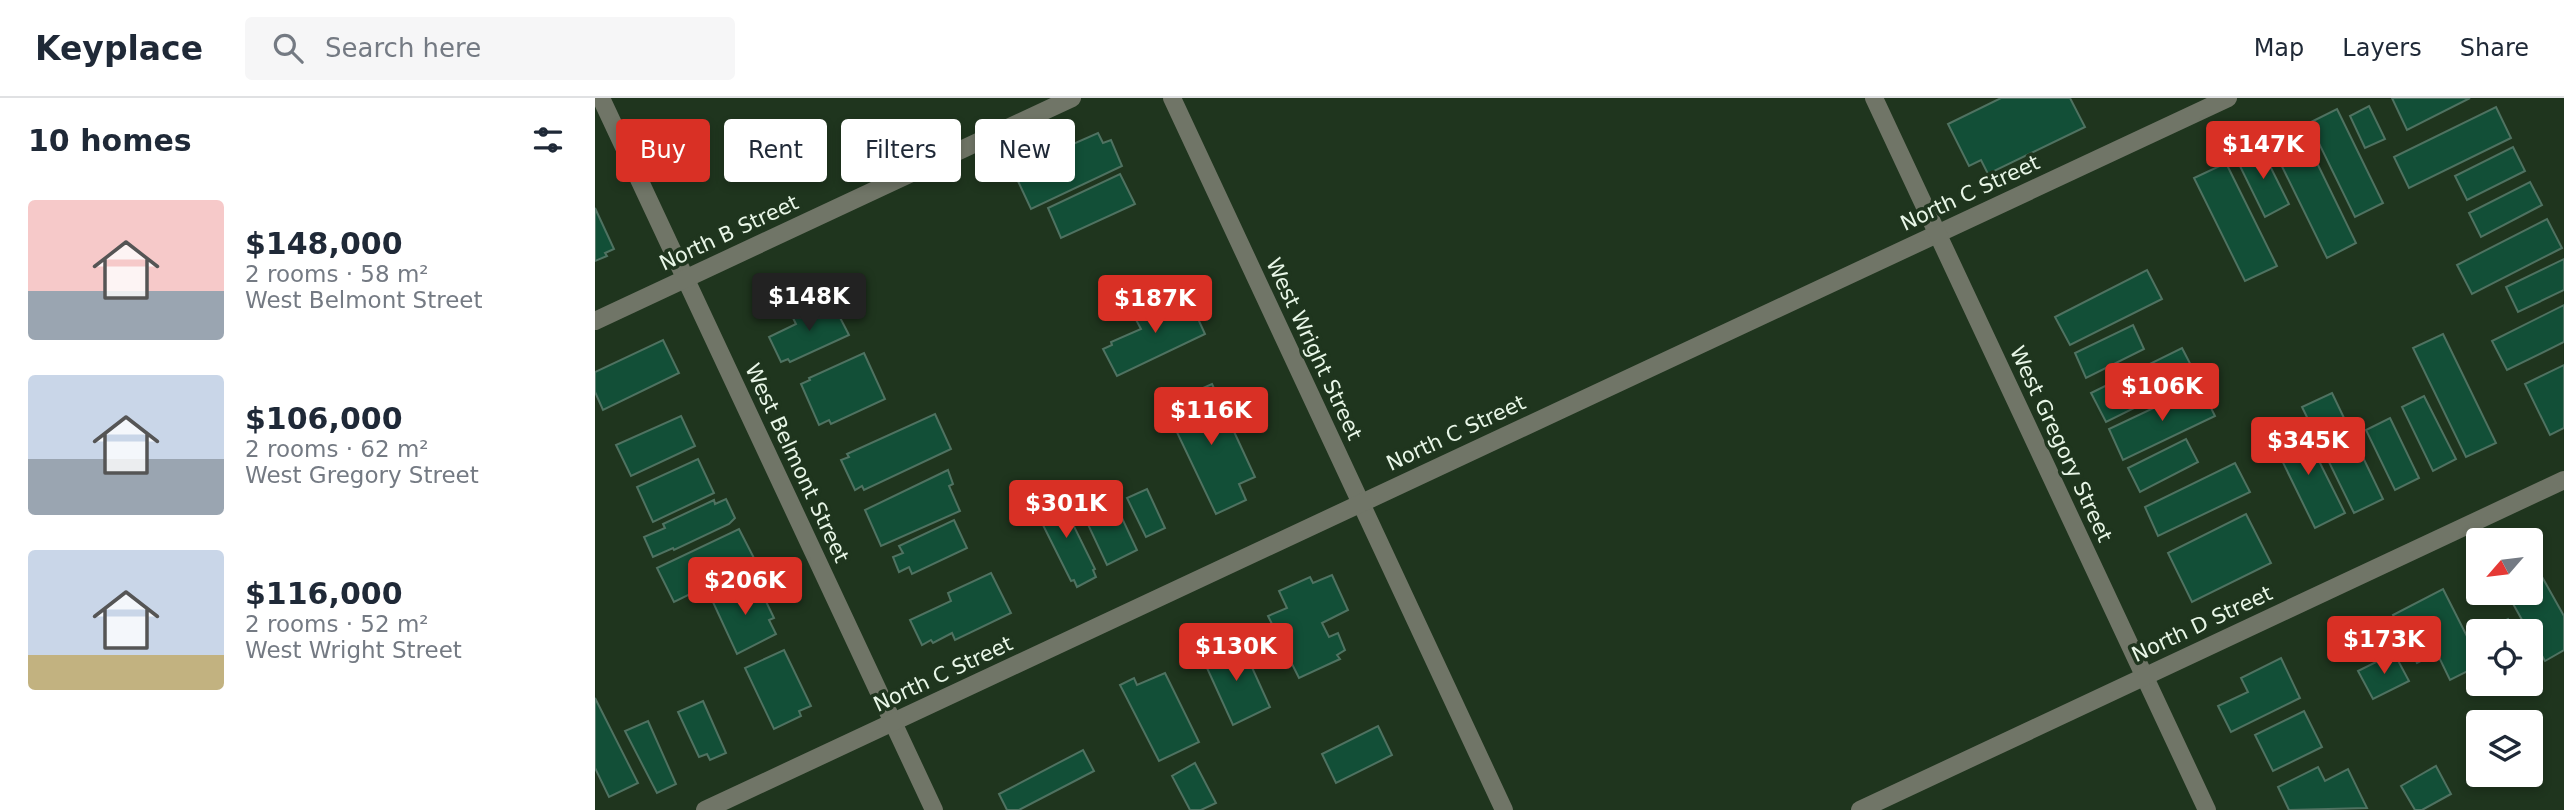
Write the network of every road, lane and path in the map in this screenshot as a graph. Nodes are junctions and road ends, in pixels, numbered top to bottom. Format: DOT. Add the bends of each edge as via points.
graph roads {
  1 [pos="601,98"];
  2 [pos="1072,98"];
  3 [pos="1172,98"];
  4 [pos="1874,98"];
  5 [pos="2228,98"];
  6 [pos="1937,234"];
  7 [pos="685,278"];
  8 [pos="595,321"];
  9 [pos="2564,480"];
  10 [pos="1360,503"];
  11 [pos="2145,677"];
  12 [pos="893,722"];
  13 [pos="705,810"];
  14 [pos="934,810"];
  15 [pos="1503,810"];
  16 [pos="1860,810"];
  17 [pos="2207,810"];
  1 -- 7 [label="street, West Belmont Street"];
  2 -- 7 [label="street, North B Street"];
  3 -- 10 [label="street, West Wright Street"];
  4 -- 6 [label="street, West Gregory Street"];
  5 -- 6 [label="street, North C Street"];
  6 -- 10 [label="street, North C Street"];
  6 -- 11 [label="street, West Gregory Street"];
  7 -- 8 [label="street, North B Street"];
  7 -- 12 [label="street, West Belmont Street"];
  9 -- 11 [label="street, North D Street"];
  10 -- 12 [label="street, North C Street"];
  10 -- 15 [label="street, West Wright Street"];
  11 -- 16 [label="street, North D Street"];
  11 -- 17 [label="street, West Gregory Street"];
  12 -- 13 [label="street, North C Street"];
  12 -- 14 [label="street, West Belmont Street"];
}
